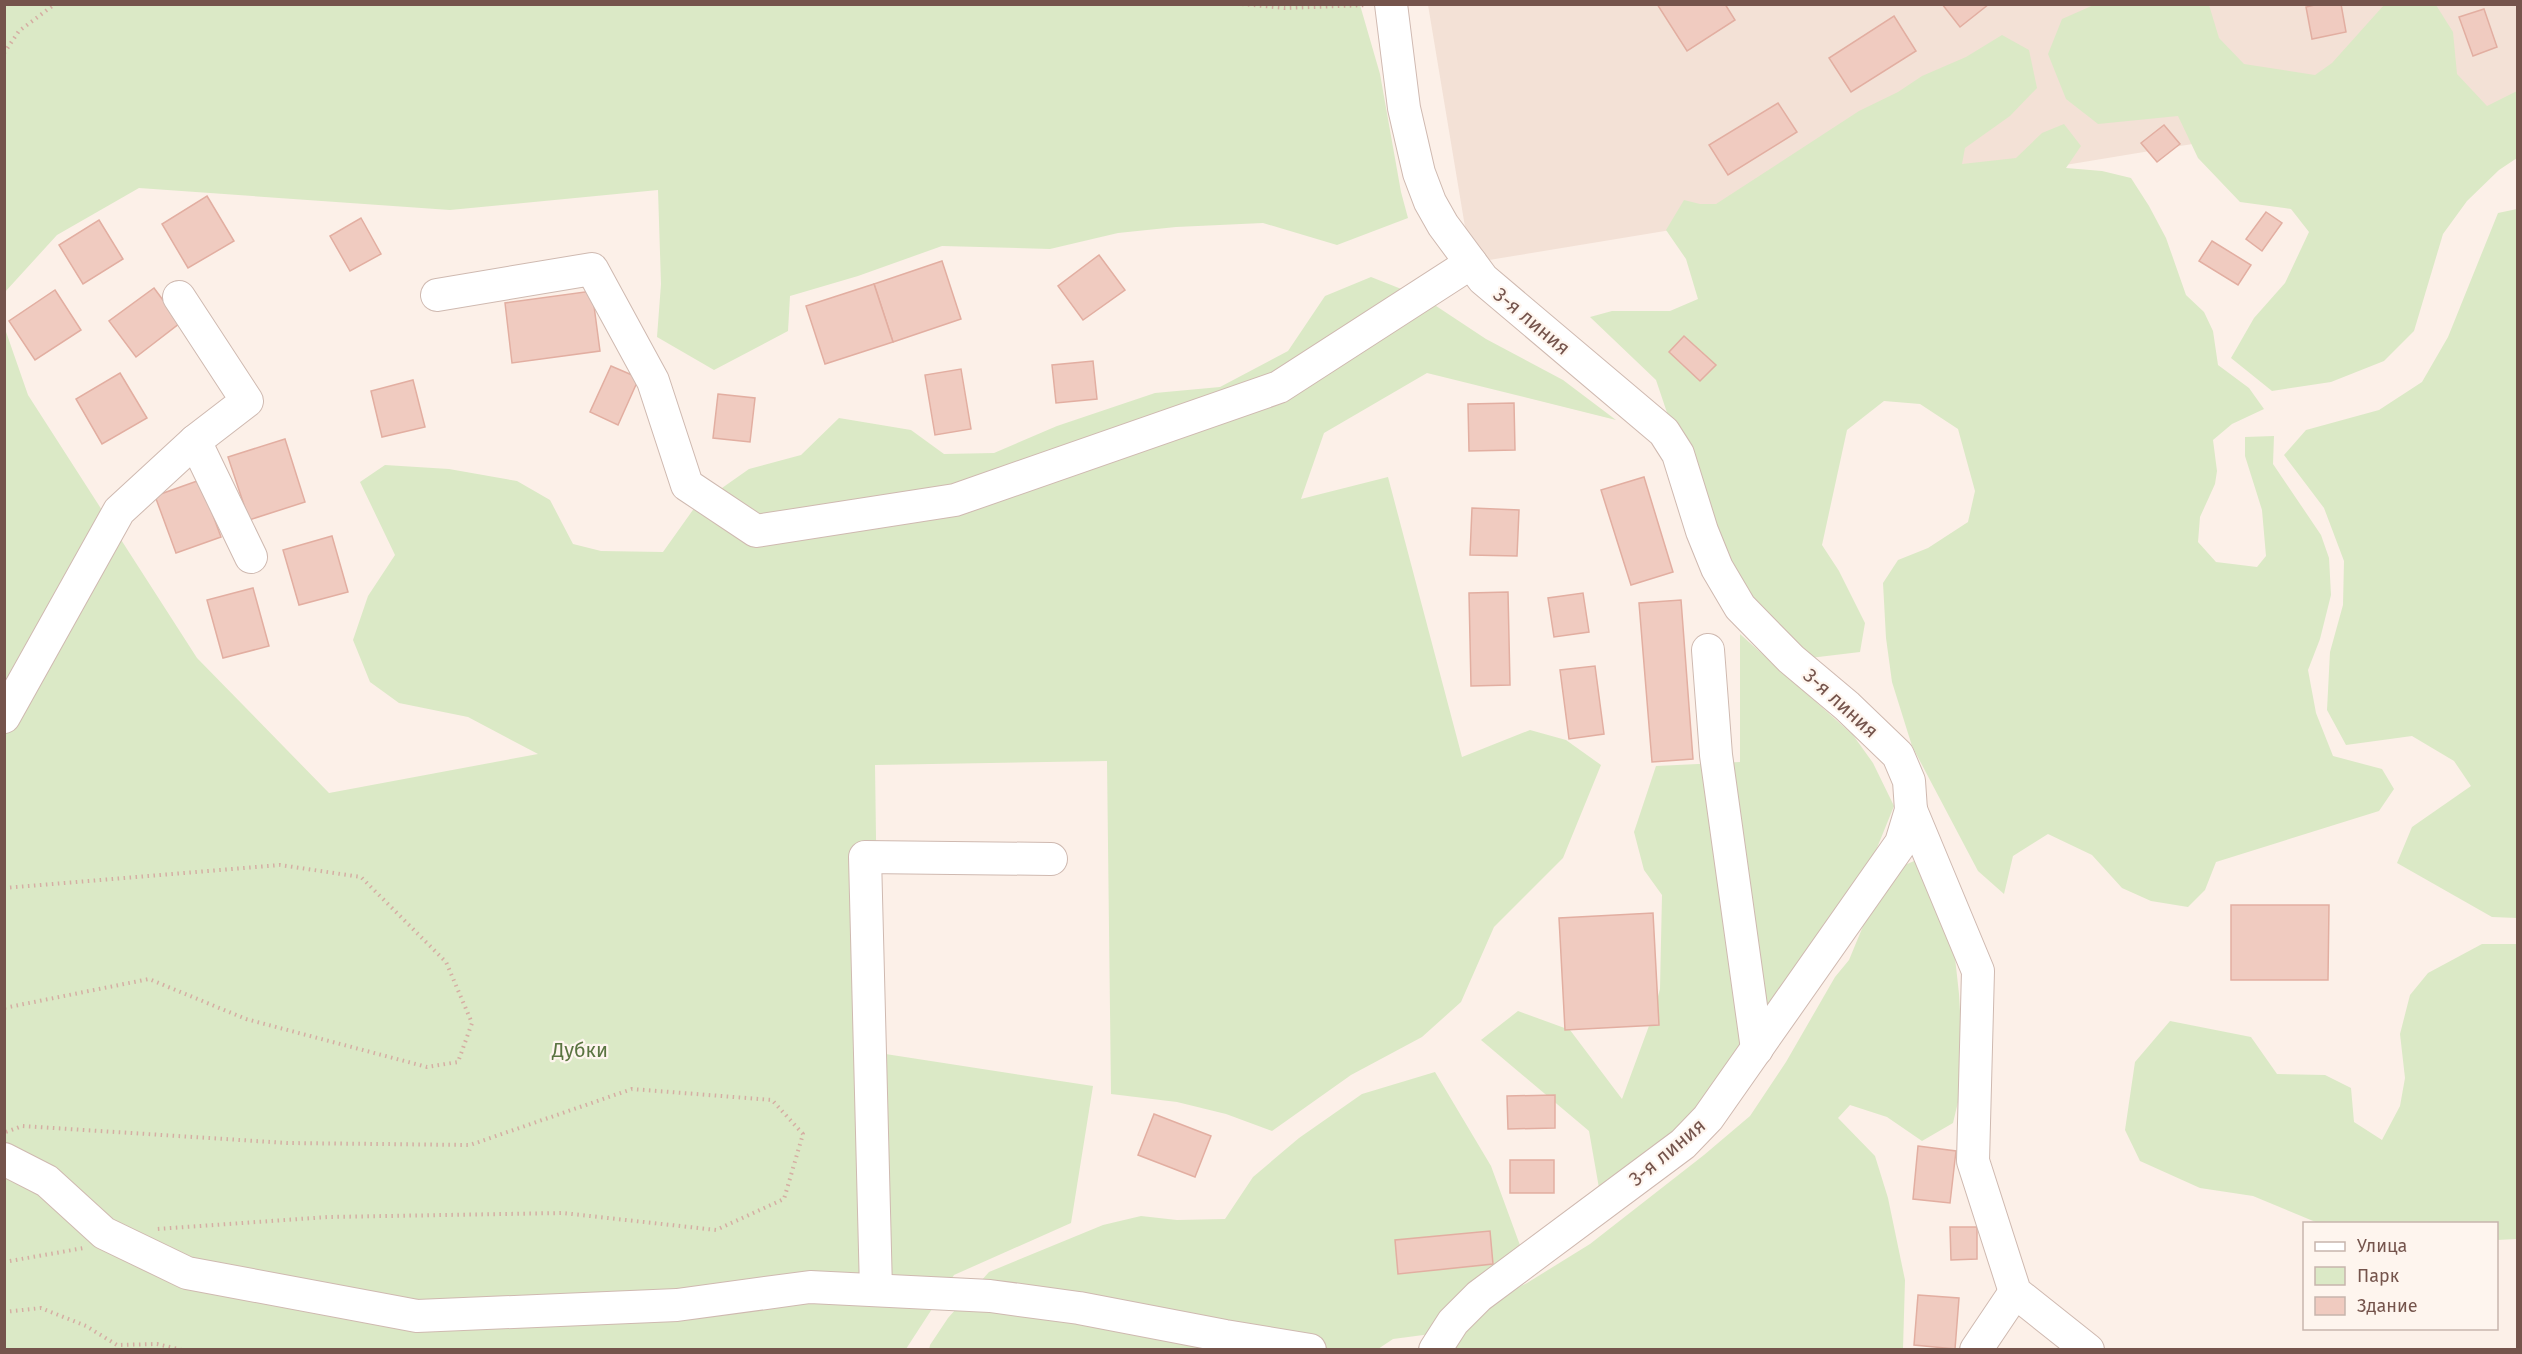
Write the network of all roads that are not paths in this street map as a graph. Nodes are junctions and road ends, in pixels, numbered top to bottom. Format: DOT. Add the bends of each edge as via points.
graph roads {
  1 [pos="1391,4"];
  2 [pos="1471,263"];
  3 [pos="437,295"];
  4 [pos="179,297"];
  5 [pos="195,441"];
  6 [pos="251,557"];
  7 [pos="1708,650"];
  8 [pos="4,717"];
  9 [pos="1911,810"];
  10 [pos="1051,859"];
  11 [pos="1757,1049"];
  12 [pos="4,1159"];
  13 [pos="876,1290"];
  14 [pos="2014,1293"];
  15 [pos="1310,1350"];
  16 [pos="1435,1350"];
  17 [pos="1976,1350"];
  18 [pos="2088,1350"];
  1 -- 2 [label="street, 3-я линия" via="1404,108 1419,173 1443,225"];
  2 -- 3 [label="street" via="1279,387 955,500 756,531 687,485 653,381 592,269"];
  2 -- 9 [label="street, 3-я линия" via="1483,279 1664,432 1678,454 1717,568 1740,606 1791,659 1898,755 1909,781"];
  4 -- 5 [label="street" via="247,401"];
  5 -- 6 [label="street"];
  5 -- 8 [label="street" via="119,511"];
  7 -- 11 [label="street" via="1716,755"];
  9 -- 11 [label="street, 3-я линия" via="1901,843"];
  9 -- 14 [label="street" via="1978,971 1973,1161"];
  10 -- 13 [label="street" via="865,857"];
  11 -- 16 [label="street, 3-я линия" via="1708,1118 1683,1144 1479,1296 1453,1322"];
  12 -- 13 [label="street" via="47,1181 104,1233 187,1273 417,1317 677,1305 810,1287"];
  13 -- 15 [label="street" via="1012,1299 1079,1308"];
  14 -- 17 [label="street"];
  14 -- 18 [label="street"];
}
